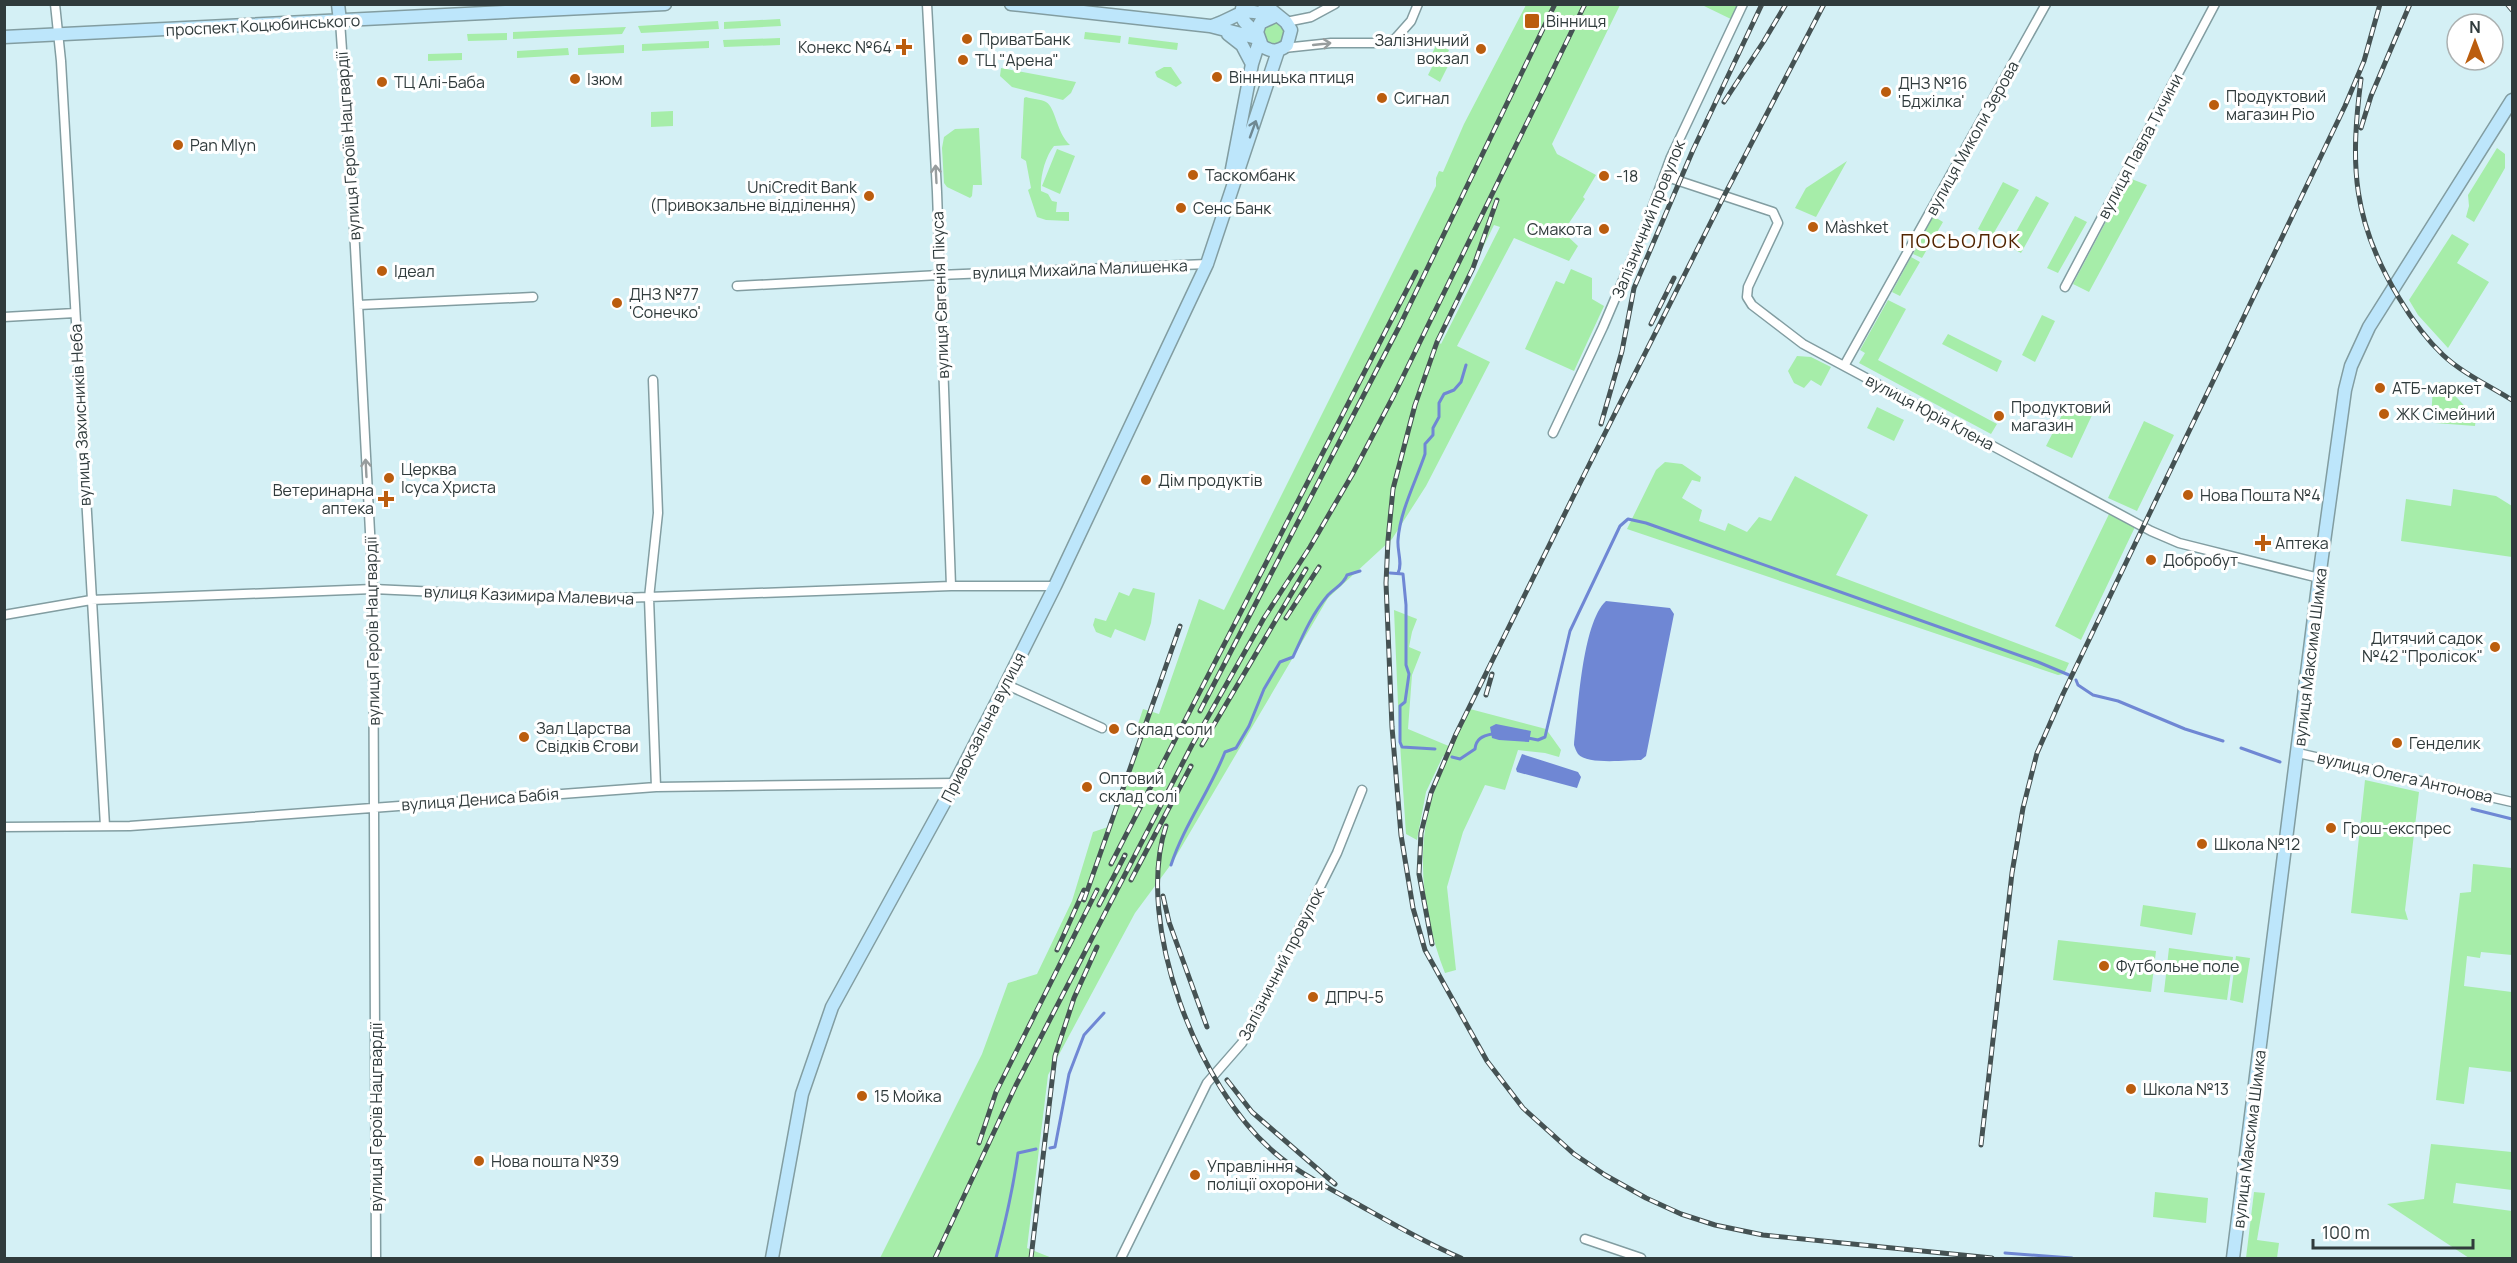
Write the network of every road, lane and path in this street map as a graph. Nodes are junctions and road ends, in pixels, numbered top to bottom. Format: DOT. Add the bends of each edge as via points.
graph roads {
  1 [pos="55,4"];
  2 [pos="338,4"];
  3 [pos="665,4"];
  4 [pos="927,4"];
  5 [pos="1011,4"];
  6 [pos="1264,4"];
  7 [pos="1335,4"];
  8 [pos="1418,4"];
  9 [pos="1743,4"];
  10 [pos="2046,4"];
  11 [pos="2215,4"];
  12 [pos="632,5"];
  13 [pos="1242,8"];
  14 [pos="1280,19"];
  15 [pos="340,21"];
  16 [pos="1210,26"];
  17 [pos="58,34"];
  18 [pos="4,38"];
  19 [pos="1258,38"];
  20 [pos="1281,49"];
  21 [pos="1252,64"];
  22 [pos="2512,100"];
  23 [pos="1664,176"];
  24 [pos="1225,203"];
  25 [pos="1207,264"];
  26 [pos="939,274"];
  27 [pos="737,286"];
  28 [pos="2065,287"];
  29 [pos="533,297"];
  30 [pos="358,305"];
  31 [pos="75,314"];
  32 [pos="4,316"];
  33 [pos="1844,366"];
  34 [pos="653,380"];
  35 [pos="1553,433"];
  36 [pos="2319,578"];
  37 [pos="951,586"];
  38 [pos="1055,586"];
  39 [pos="372,589"];
  40 [pos="650,598"];
  41 [pos="91,600"];
  42 [pos="4,615"];
  43 [pos="1005,684"];
  44 [pos="1102,728"];
  45 [pos="2298,753"];
  46 [pos="955,783"];
  47 [pos="656,787"];
  48 [pos="1362,790"];
  49 [pos="2512,802"];
  50 [pos="375,806"];
  51 [pos="105,826"];
  52 [pos="4,827"];
  53 [pos="1585,1239"];
  54 [pos="376,1258"];
  55 [pos="772,1258"];
  56 [pos="1121,1258"];
  57 [pos="1641,1258"];
  58 [pos="2233,1258"];
  1 -- 17 [label="street, вулиця Захисників Неба"];
  2 -- 15 [label="main road, вулиця Героїв Нацгвардії"];
  3 -- 12 [label="main road, проспект Коцюбинського"];
  26 -- 4 [label="street, вулиця Євгенія Пікуса, one-way"];
  5 -- 16 [label="main road"];
  6 -- 14 [label="main road"];
  7 -- 14 [label="street" via="1311,17"];
  20 -- 8 [label="street, one-way" via="1395,39 1411,21"];
  9 -- 23 [label="street, Залізничний провулок"];
  10 -- 33 [label="street, вулиця Миколи Зерова"];
  11 -- 28 [label="street, вулиця Павла Тичини"];
  12 -- 15 [label="main road, проспект Коцюбинського"];
  13 -- 14 [label="main road"];
  13 -- 16 [label="main road" via="1226,21"];
  13 -- 19 [label="main road" via="1244,22"];
  14 -- 19 [label="main road" via="1260,23"];
  14 -- 20 [label="main road" via="1291,35"];
  15 -- 17 [label="main road, проспект Коцюбинського"];
  15 -- 30 [label="street, вулиця Героїв Нацгвардії"];
  16 -- 19 [label="main road"];
  16 -- 21 [label="main road" via="1234,37"];
  17 -- 18 [label="main road, проспект Коцюбинського"];
  17 -- 31 [label="street, вулиця Захисників Неба"];
  19 -- 20 [label="main road" via="1267,50"];
  19 -- 21 [label="main road"];
  24 -- 20 [label="main road, one-way"];
  21 -- 24 [label="main road"];
  22 -- 36 [label="main road, вулиця Максима Шимка" via="2369,327 2351,366"];
  23 -- 33 [label="street, вулиця Юрія Клена" via="1773,212 1778,223 1747,297 1803,344"];
  23 -- 35 [label="street, Залізничний провулок" via="1603,327"];
  24 -- 25 [label="main road, Привокзальна вулиця"];
  25 -- 26 [label="street, вулиця Михайла Малишенка"];
  25 -- 38 [label="main road, Привокзальна вулиця"];
  26 -- 27 [label="street, вулиця Михайла Малишенка"];
  26 -- 37 [label="street, вулиця Євгенія Пікуса"];
  29 -- 30 [label="street"];
  39 -- 30 [label="street, вулиця Героїв Нацгвардії, one-way"];
  31 -- 32 [label="street"];
  31 -- 41 [label="street, вулиця Захисників Неба"];
  33 -- 36 [label="street, вулиця Юрія Клена" via="2151,531 2179,543"];
  34 -- 40 [label="street" via="658,513"];
  36 -- 45 [label="main road, вулиця Максима Шимка"];
  37 -- 38 [label="street, вулиця Казимира Малевича"];
  37 -- 40 [label="street, вулиця Казимира Малевича"];
  38 -- 43 [label="main road, Привокзальна вулиця"];
  39 -- 40 [label="street, вулиця Казимира Малевича"];
  39 -- 41 [label="street, вулиця Казимира Малевича"];
  39 -- 50 [label="street, вулиця Героїв Нацгвардії"];
  40 -- 47 [label="street"];
  41 -- 42 [label="street, вулиця Казимира Малевича"];
  41 -- 51 [label="street, вулиця Захисників Неба"];
  43 -- 44 [label="street"];
  43 -- 46 [label="main road, Привокзальна вулиця"];
  45 -- 49 [label="street, вулиця Олега Антонова"];
  45 -- 58 [label="main road, вулиця Максима Шимка"];
  46 -- 47 [label="street, вулиця Дениса Бабія"];
  46 -- 55 [label="main road, Привокзальна вулиця" via="832,1006 802,1094"];
  47 -- 50 [label="street, вулиця Дениса Бабія"];
  48 -- 56 [label="street, Залізничний провулок" via="1337,853 1242,1043 1207,1083"];
  50 -- 51 [label="street, вулиця Дениса Бабія"];
  50 -- 54 [label="street, вулиця Героїв Нацгвардії"];
  51 -- 52 [label="street, вулиця Дениса Бабія"];
  53 -- 57 [label="street"];
}
